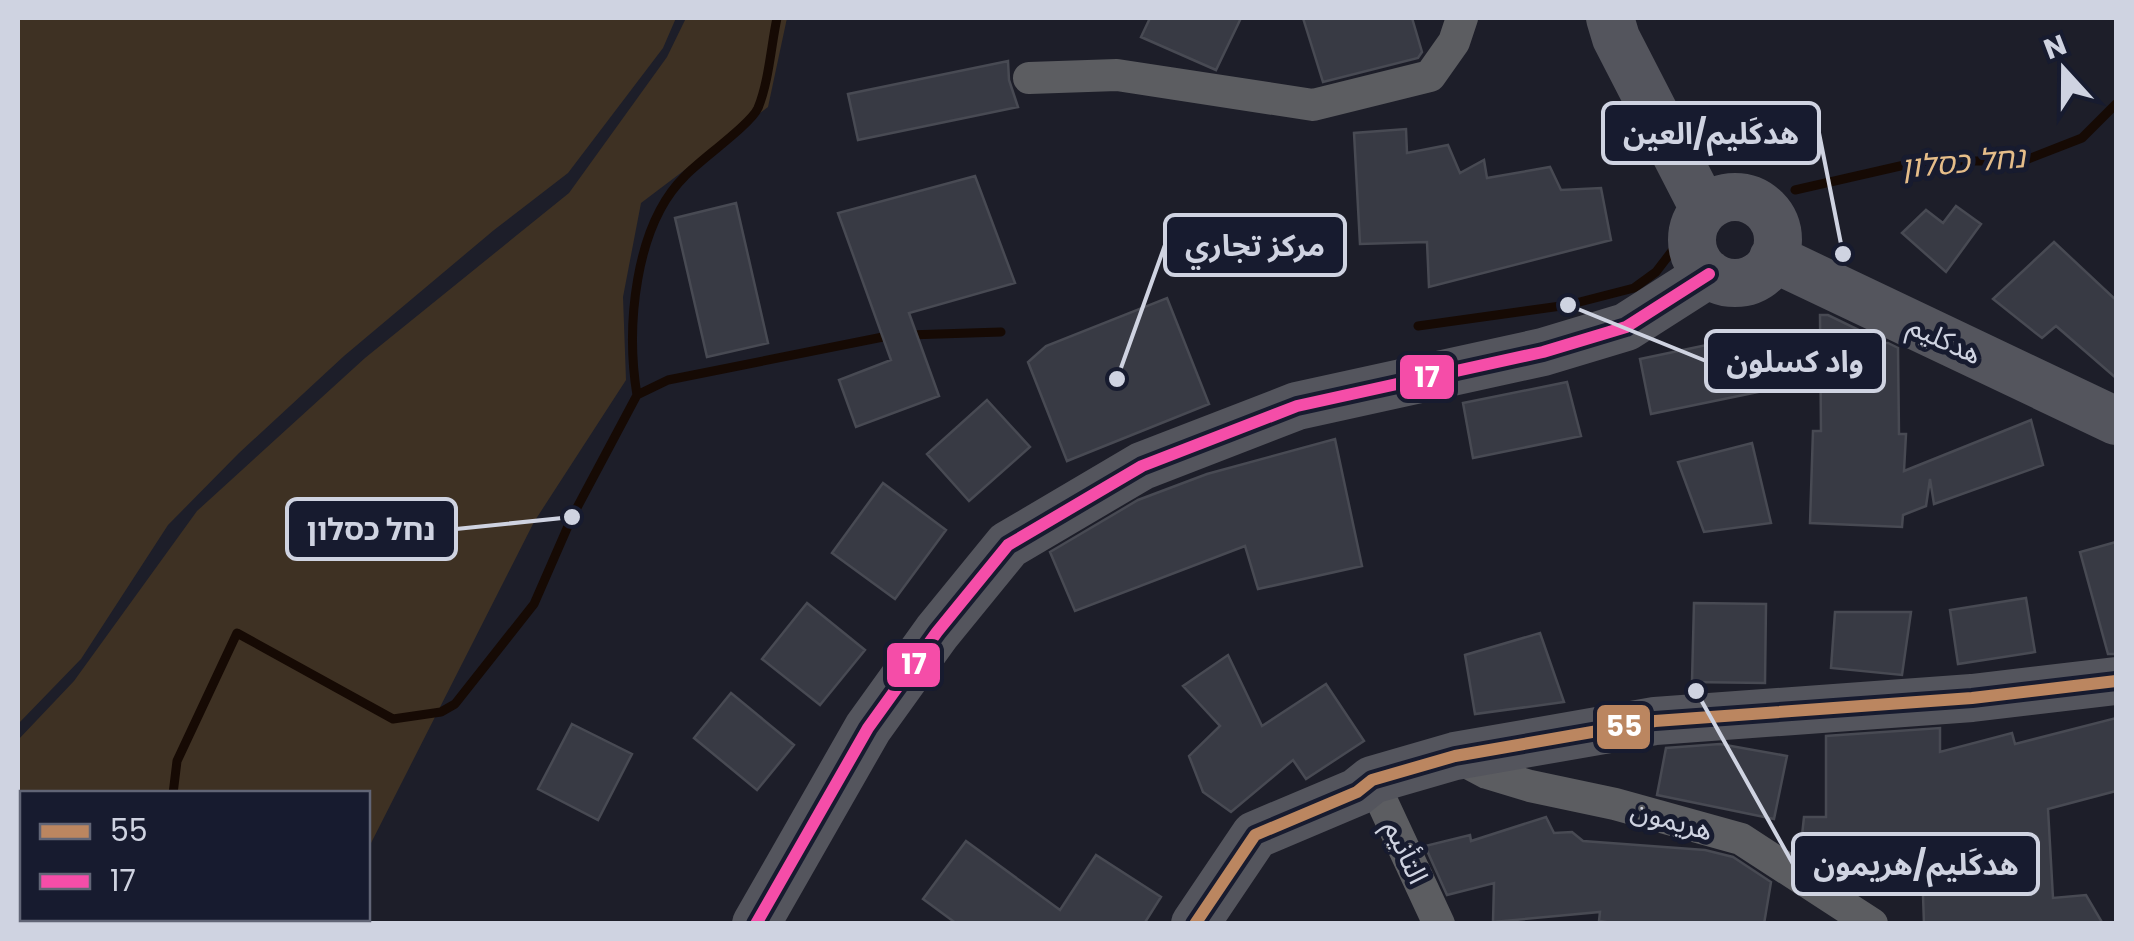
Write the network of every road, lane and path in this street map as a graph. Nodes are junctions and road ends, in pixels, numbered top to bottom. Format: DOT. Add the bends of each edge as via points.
graph roads {
  1 [pos="1462,18"];
  2 [pos="1610,18"];
  3 [pos="1029,78"];
  4 [pos="1704,209"];
  5 [pos="1773,258"];
  6 [pos="1709,274"];
  7 [pos="2116,421"];
  8 [pos="2116,680"];
  9 [pos="1455,756"];
  10 [pos="1372,780"];
  11 [pos="756,924"];
  12 [pos="1195,924"];
  13 [pos="1439,924"];
  14 [pos="1872,924"];
  1 -- 3 [label="street" via="1430,76 1312,105 1117,76"];
  2 -- 4 [label="street"];
  4 -- 5 [label="street" via="1731,196 1760,204 1776,229"];
  4 -- 6 [label="street" via="1692,242"];
  5 -- 6 [label="street" via="1752,278 1722,281"];
  5 -- 7 [label="street, هدكليم"];
  6 -- 11 [label="street" via="1626,327 1297,406 1142,466 1008,545 868,728"];
  8 -- 9 [label="street" via="1972,698 1655,721"];
  9 -- 10 [label="street"];
  9 -- 14 [label="street, هريمون" via="1530,786 1741,839"];
  10 -- 12 [label="street" via="1255,835"];
  10 -- 13 [label="street, التأنيم"];
}
